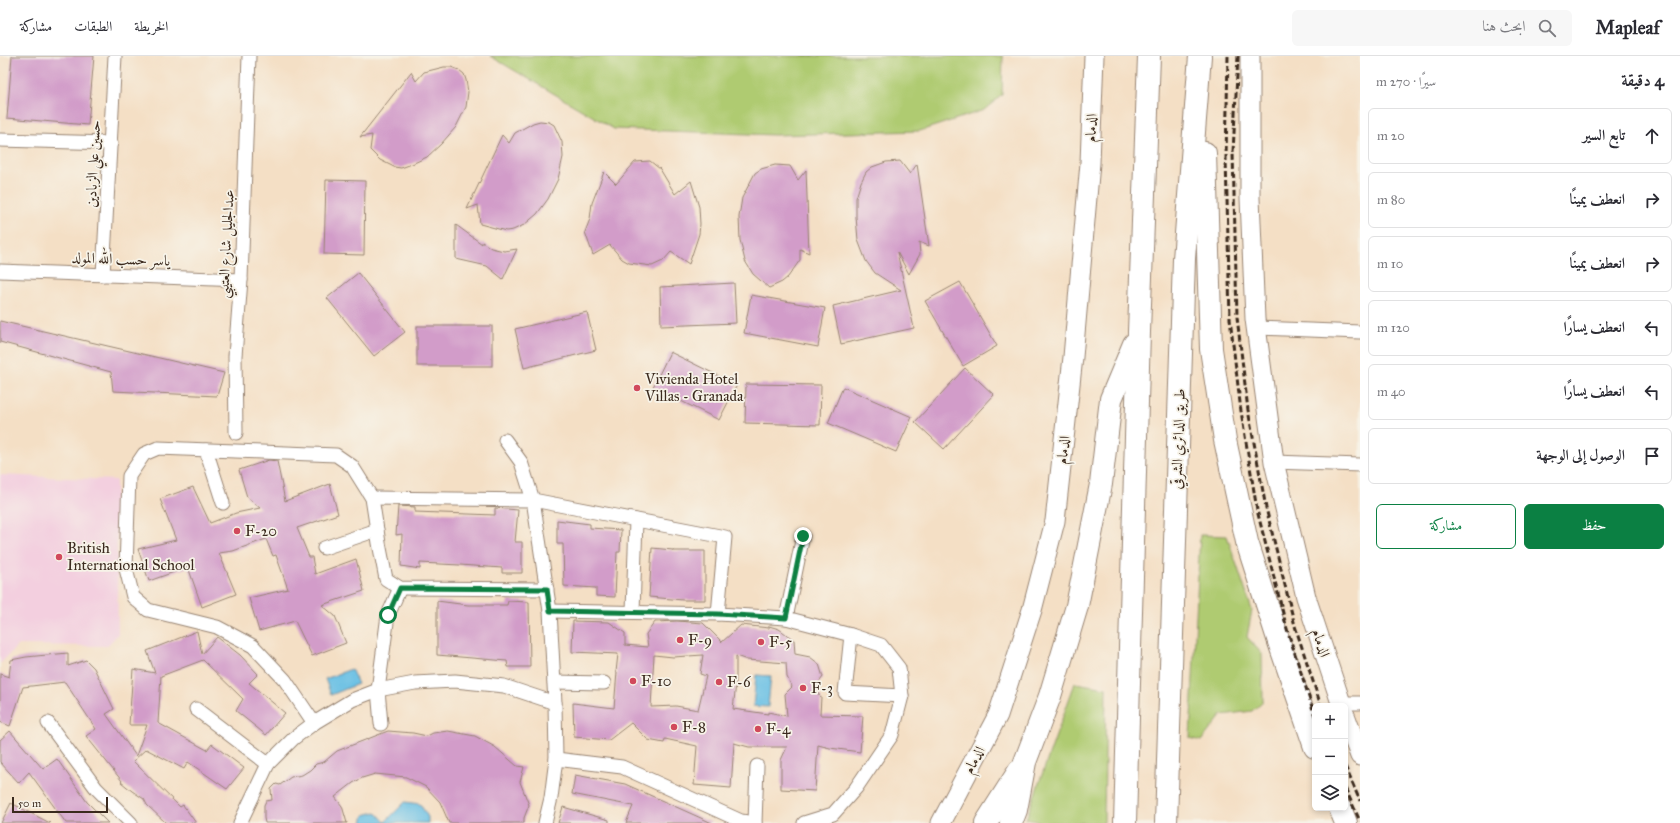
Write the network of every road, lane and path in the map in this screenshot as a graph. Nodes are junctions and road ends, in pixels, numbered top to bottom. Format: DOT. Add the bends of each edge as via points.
graph roads {
  1 [pos="115,56"];
  2 [pos="249,56"];
  3 [pos="1094,56"];
  4 [pos="1149,56"];
  5 [pos="1201,56"];
  6 [pos="1250,56"];
  7 [pos="0,140"];
  8 [pos="110,143"];
  9 [pos="0,271"];
  10 [pos="103,275"];
  11 [pos="241,280"];
  12 [pos="1257,328"];
  13 [pos="1139,332"];
  14 [pos="1360,332"];
  15 [pos="236,433"];
  16 [pos="505,440"];
  17 [pos="206,450"];
  18 [pos="1274,462"];
  19 [pos="1360,465"];
  20 [pos="372,498"];
  21 [pos="533,500"];
  22 [pos="223,503"];
  23 [pos="636,520"];
  24 [pos="377,530"];
  25 [pos="803,536"];
  26 [pos="324,548"];
  27 [pos="400,588"];
  28 [pos="547,589"];
  29 [pos="550,611"];
  30 [pos="633,612"];
  31 [pos="718,614"];
  32 [pos="786,618"];
  33 [pos="851,635"];
  34 [pos="554,682"];
  35 [pos="604,683"];
  36 [pos="378,690"];
  37 [pos="902,696"];
  38 [pos="555,703"];
  39 [pos="1340,703"];
  40 [pos="1360,704"];
  41 [pos="1348,707"];
  42 [pos="196,709"];
  43 [pos="48,723"];
  44 [pos="314,723"];
  45 [pos="381,724"];
  46 [pos="1348,724"];
  47 [pos="1312,739"];
  48 [pos="1360,756"];
  49 [pos="556,759"];
  50 [pos="1025,762"];
  51 [pos="268,764"];
  52 [pos="757,766"];
  53 [pos="1341,811"];
  54 [pos="131,823"];
  55 [pos="240,823"];
  56 [pos="545,823"];
  57 [pos="755,823"];
  58 [pos="804,823"];
  59 [pos="941,823"];
  60 [pos="986,823"];
  61 [pos="1011,823"];
  62 [pos="1125,823"];
  63 [pos="1166,823"];
  64 [pos="1346,823"];
  1 -- 8 [label="street, حسين علي الزبادين"];
  2 -- 11 [label="street, عبدالجليل شارع العتيبي"];
  3 -- 59 [label="street, الدمام" via="1090,163 1055,521 1032,610 998,714"];
  4 -- 13 [label="highway"];
  5 -- 47 [label="highway" via="1211,349 1225,440 1247,542"];
  5 -- 63 [label="highway, طريق الدائري الشرقي" via="1184,260"];
  6 -- 12 [label="street, الدمام" via="1250,198"];
  7 -- 8 [label="street"];
  8 -- 10 [label="street, حسين علي الزبادين"];
  9 -- 10 [label="street, ياسر حسب الله المولد"];
  10 -- 11 [label="street, ياسر حسب الله المولد"];
  11 -- 15 [label="street, عبدالجليل شارع العتيبي" via="235,356"];
  12 -- 14 [label="street"];
  12 -- 18 [label="street, الدمام"];
  13 -- 50 [label="highway" via="1111,399 1101,484 1077,606 1050,696"];
  13 -- 62 [label="highway"];
  16 -- 21 [label="street" via="521,462"];
  17 -- 20 [label="street" via="336,455 352,466"];
  17 -- 22 [label="street"];
  17 -- 44 [label="street" via="158,448 144,454 129,476 126,569 133,597 148,610 217,627 254,646 285,680"];
  18 -- 19 [label="street"];
  18 -- 39 [label="street, الدمام" via="1306,597"];
  20 -- 21 [label="street"];
  20 -- 24 [label="street"];
  21 -- 23 [label="street"];
  21 -- 28 [label="street"];
  23 -- 30 [label="street"];
  23 -- 31 [label="street" via="726,537"];
  24 -- 26 [label="street"];
  24 -- 27 [label="street" via="386,579"];
  25 -- 32 [label="street"];
  27 -- 28 [label="street"];
  27 -- 36 [label="street" via="388,615"];
  28 -- 29 [label="street"];
  29 -- 30 [label="street"];
  29 -- 34 [label="street"];
  30 -- 31 [label="street"];
  31 -- 32 [label="street"];
  32 -- 33 [label="street"];
  33 -- 37 [label="street" via="881,645 898,668"];
  33 -- 37 [label="street" via="845,693"];
  34 -- 35 [label="street"];
  34 -- 38 [label="street"];
  36 -- 38 [label="street" via="415,683 455,681 504,686"];
  36 -- 44 [label="street" via="352,700"];
  36 -- 45 [label="street"];
  37 -- 58 [label="street" via="892,735 856,788 833,814"];
  38 -- 49 [label="street"];
  40 -- 41 [label="street"];
  42 -- 51 [label="street"];
  43 -- 54 [label="street" via="96,788"];
  44 -- 51 [label="street" via="294,738"];
  46 -- 48 [label="street, الدمام"];
  49 -- 56 [label="street"];
  49 -- 57 [label="street" via="622,767 741,821"];
  50 -- 60 [label="highway"];
  50 -- 61 [label="highway"];
  51 -- 55 [label="street"];
  52 -- 57 [label="street"];
  53 -- 64 [label="highway"];
}
